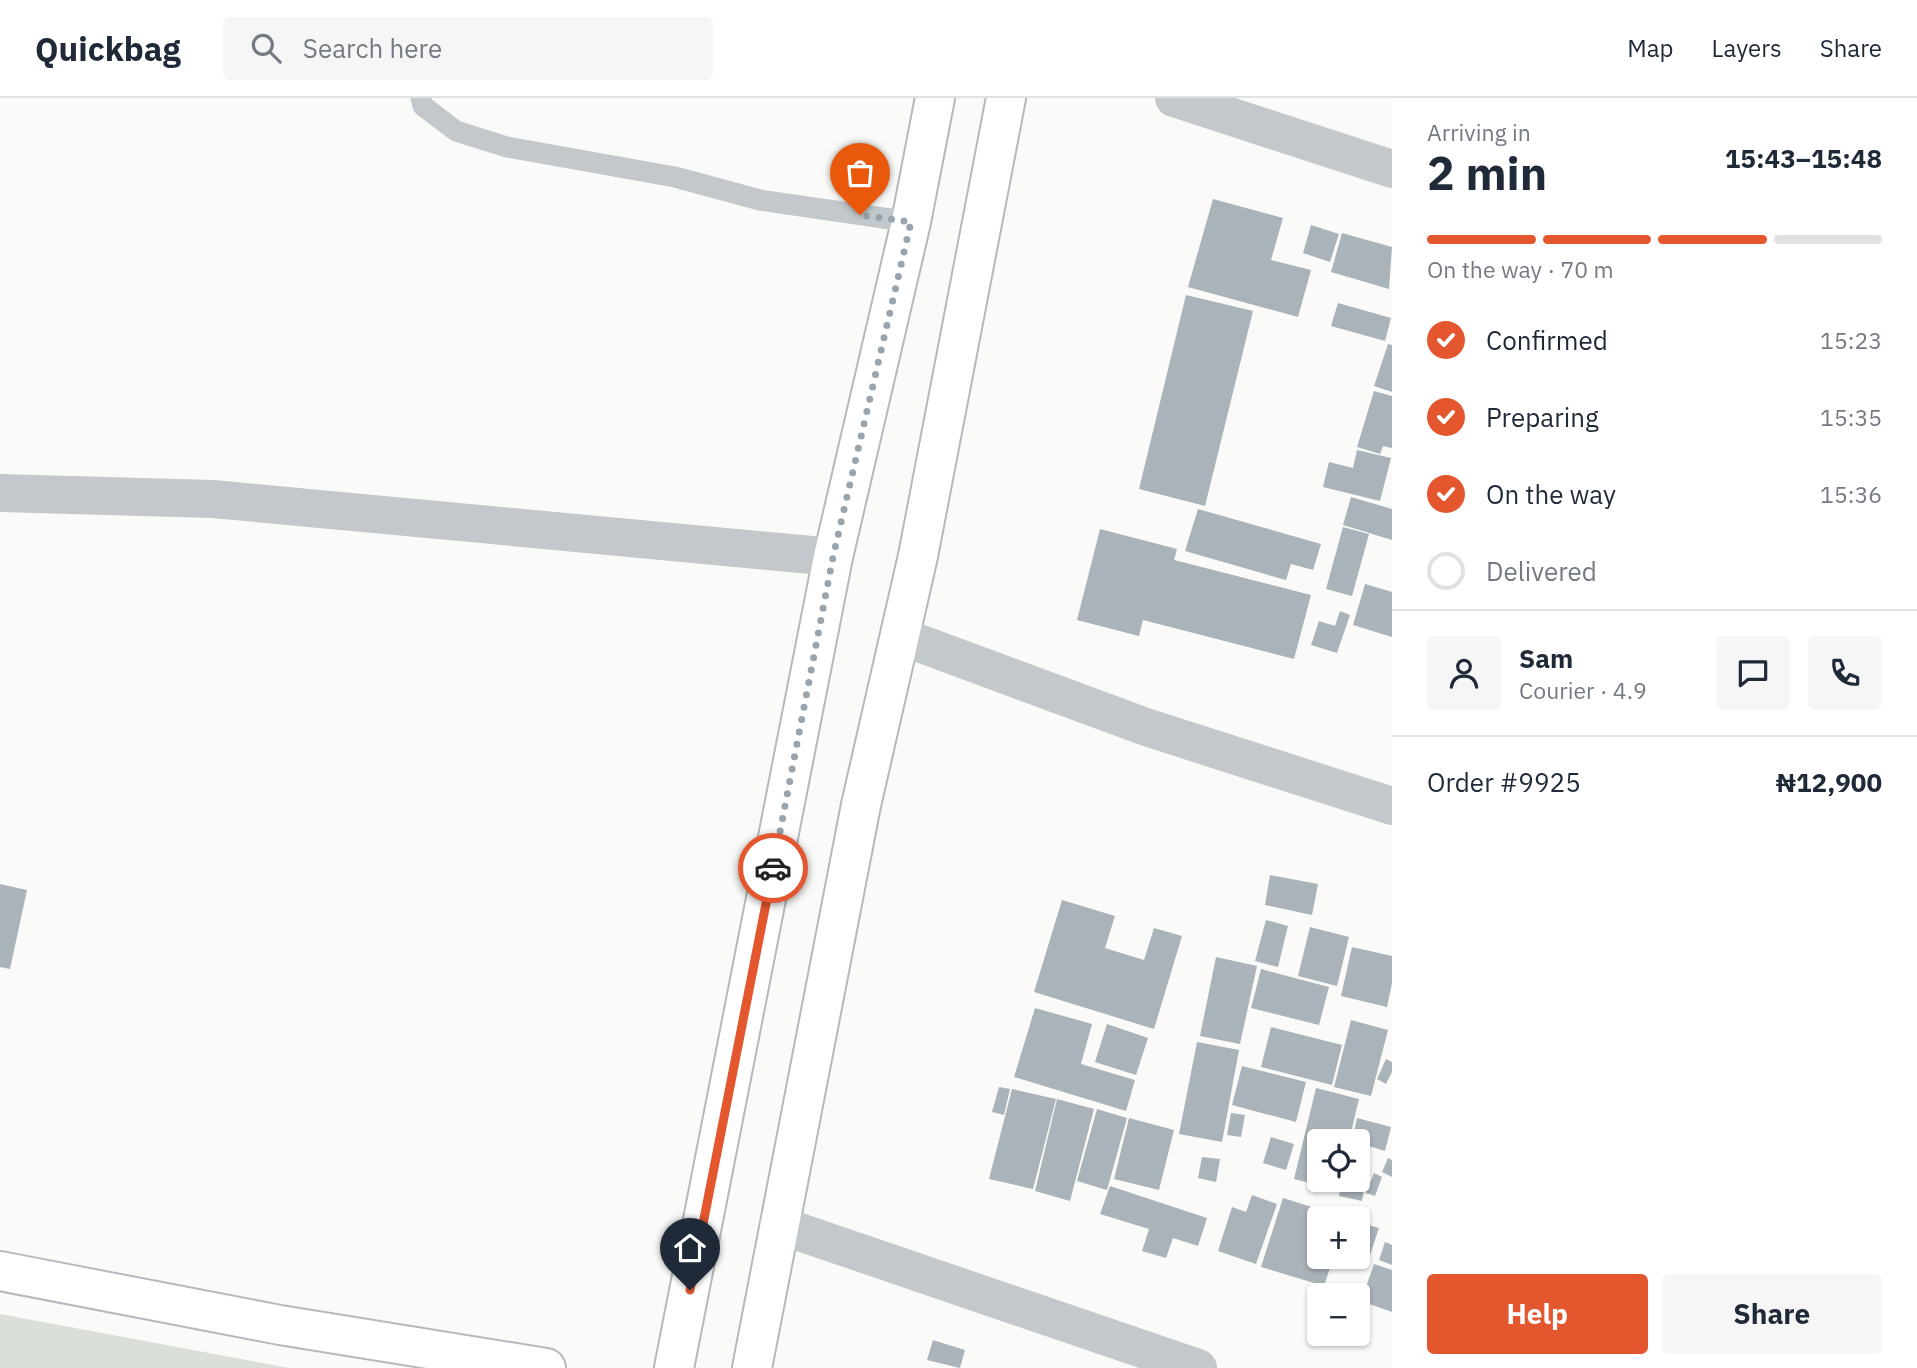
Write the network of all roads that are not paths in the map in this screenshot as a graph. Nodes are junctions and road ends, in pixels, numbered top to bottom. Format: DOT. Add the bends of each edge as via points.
graph roads {
  1 [pos="421,98"];
  2 [pos="935,98"];
  3 [pos="1006,98"];
  4 [pos="1174,98"];
  5 [pos="1392,169"];
  6 [pos="911,222"];
  7 [pos="0,493"];
  8 [pos="833,557"];
  9 [pos="900,636"];
  10 [pos="1392,806"];
  11 [pos="779,1225"];
  12 [pos="0,1271"];
  13 [pos="546,1368"];
  14 [pos="674,1368"];
  15 [pos="752,1368"];
  16 [pos="1198,1368"];
  1 -- 6 [label="lane" via="423,106 456,131 507,147 675,177 760,200"];
  2 -- 6 [label="main road"];
  3 -- 9 [label="main road"];
  4 -- 5 [label="street"];
  6 -- 8 [label="main road"];
  7 -- 8 [label="street" via="213,499"];
  8 -- 14 [label="main road"];
  9 -- 10 [label="street" via="1146,727"];
  9 -- 11 [label="main road" via="861,805"];
  11 -- 15 [label="main road"];
  11 -- 16 [label="street"];
  12 -- 13 [label="main road" via="280,1325"];
}
